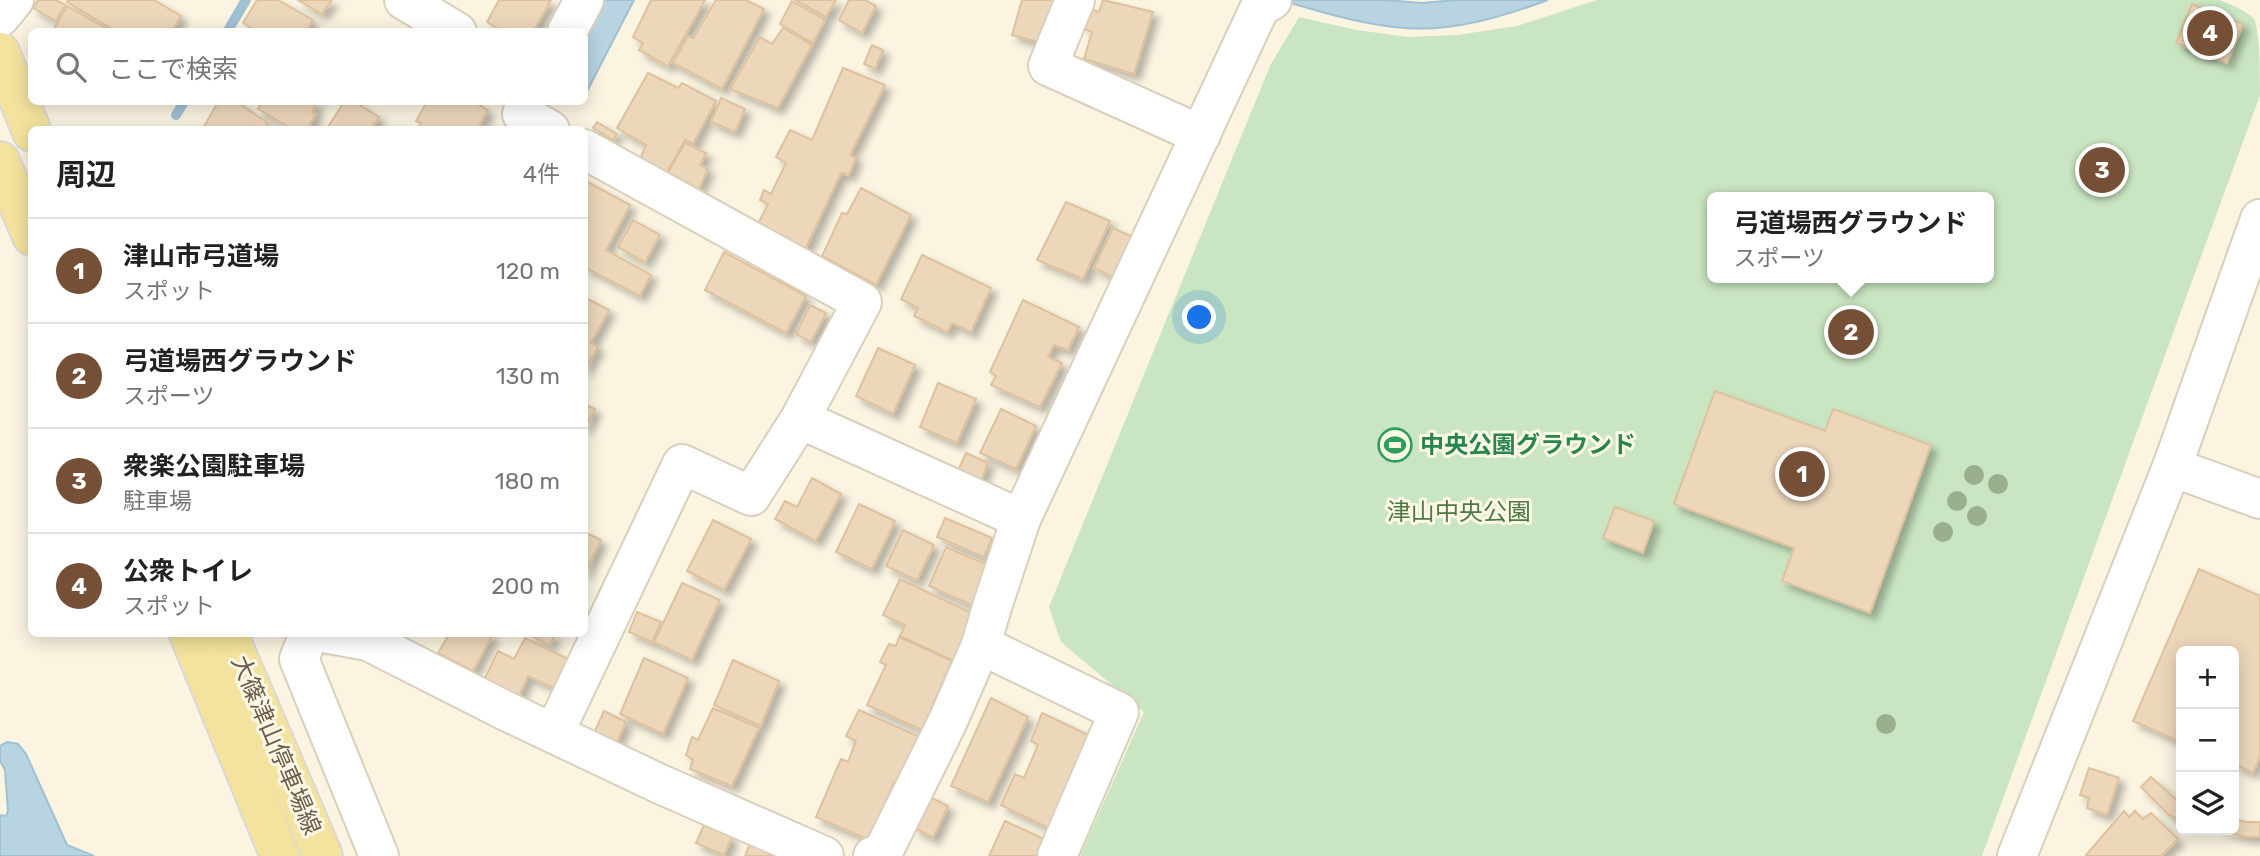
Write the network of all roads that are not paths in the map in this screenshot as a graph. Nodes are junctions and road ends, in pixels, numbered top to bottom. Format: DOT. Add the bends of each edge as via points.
graph roads {
  1 [pos="14,0"];
  2 [pos="404,0"];
  3 [pos="584,0"];
  4 [pos="1075,0"];
  5 [pos="1272,0"];
  6 [pos="0,18"];
  7 [pos="450,28"];
  8 [pos="569,28"];
  9 [pos="0,52"];
  10 [pos="30,126"];
  11 [pos="1200,135"];
  12 [pos="588,151"];
  13 [pos="0,161"];
  14 [pos="2260,219"];
  15 [pos="28,227"];
  16 [pos="800,419"];
  17 [pos="2172,467"];
  18 [pos="2260,499"];
  19 [pos="1021,519"];
  20 [pos="190,637"];
  21 [pos="230,637"];
  22 [pos="308,637"];
  23 [pos="349,637"];
  24 [pos="392,642"];
  25 [pos="981,645"];
  26 [pos="554,733"];
  27 [pos="2022,854"];
  28 [pos="280,856"];
  29 [pos="323,856"];
  30 [pos="379,856"];
  31 [pos="824,856"];
  32 [pos="873,856"];
  33 [pos="1057,856"];
  1 -- 6 [label="street"];
  2 -- 7 [label="street"];
  3 -- 8 [label="street"];
  4 -- 11 [label="street" via="1048,66"];
  5 -- 11 [label="street" via="1260,7"];
  9 -- 10 [label="main road"];
  11 -- 19 [label="street"];
  12 -- 16 [label="street" via="862,302"];
  13 -- 15 [label="main road"];
  14 -- 17 [label="street"];
  16 -- 19 [label="street"];
  16 -- 26 [label="street" via="751,496 682,464"];
  17 -- 18 [label="street"];
  17 -- 27 [label="street"];
  19 -- 25 [label="street"];
  20 -- 28 [label="main road, 大篠津山停車場線"];
  21 -- 29 [label="main road, 大篠津山停車場線"];
  22 -- 30 [label="street" via="299,659"];
  23 -- 24 [label="street"];
  24 -- 26 [label="street"];
  25 -- 32 [label="street" via="882,855"];
  25 -- 33 [label="street" via="1119,712"];
  26 -- 31 [label="street"];
}
